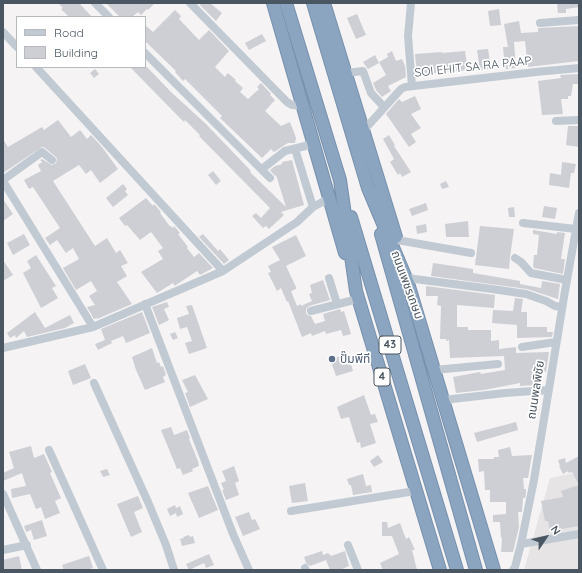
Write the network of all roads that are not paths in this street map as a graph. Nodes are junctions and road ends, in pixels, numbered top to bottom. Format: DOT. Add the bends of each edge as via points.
graph roads {
  1 [pos="95,3"];
  2 [pos="190,3"];
  3 [pos="273,3"];
  4 [pos="278,3"];
  5 [pos="286,3"];
  6 [pos="313,3"];
  7 [pos="318,3"];
  8 [pos="324,3"];
  9 [pos="411,3"];
  10 [pos="108,16"];
  11 [pos="579,20"];
  12 [pos="540,23"];
  13 [pos="3,32"];
  14 [pos="324,37"];
  15 [pos="16,46"];
  16 [pos="146,54"];
  17 [pos="302,58"];
  18 [pos="37,68"];
  19 [pos="579,68"];
  20 [pos="346,73"];
  21 [pos="412,86"];
  22 [pos="302,106"];
  23 [pos="384,107"];
  24 [pos="579,120"];
  25 [pos="556,121"];
  26 [pos="364,130"];
  27 [pos="313,144"];
  28 [pos="295,149"];
  29 [pos="52,160"];
  30 [pos="262,169"];
  31 [pos="270,178"];
  32 [pos="3,180"];
  33 [pos="340,180"];
  34 [pos="368,188"];
  35 [pos="328,199"];
  36 [pos="313,207"];
  37 [pos="579,213"];
  38 [pos="523,223"];
  39 [pos="577,232"];
  40 [pos="396,240"];
  41 [pos="471,254"];
  42 [pos="515,258"];
  43 [pos="223,271"];
  44 [pos="329,278"];
  45 [pos="408,280"];
  46 [pos="566,280"];
  47 [pos="357,295"];
  48 [pos="145,304"];
  49 [pos="337,304"];
  50 [pos="562,307"];
  51 [pos="312,311"];
  52 [pos="92,327"];
  53 [pos="556,342"];
  54 [pos="4,346"];
  55 [pos="522,347"];
  56 [pos="498,364"];
  57 [pos="434,370"];
  58 [pos="94,383"];
  59 [pos="548,390"];
  60 [pos="443,400"];
  61 [pos="49,450"];
  62 [pos="415,490"];
  63 [pos="3,494"];
  64 [pos="291,511"];
  65 [pos="579,534"];
  66 [pos="521,544"];
  67 [pos="27,545"];
  68 [pos="348,545"];
  69 [pos="3,550"];
  70 [pos="37,570"];
  71 [pos="103,570"];
  72 [pos="174,570"];
  73 [pos="249,570"];
  74 [pos="358,570"];
  75 [pos="440,570"];
  76 [pos="457,570"];
  77 [pos="476,570"];
  78 [pos="494,570"];
  79 [pos="513,570"];
  1 -- 10 [label="street"];
  2 -- 22 [label="street" via="287,102"];
  3 -- 22 [label="highway"];
  4 -- 17 [label="highway"];
  5 -- 17 [label="highway, 4"];
  6 -- 14 [label="highway, ถนนเพชรเกษม"];
  7 -- 14 [label="highway"];
  8 -- 20 [label="highway"];
  9 -- 21 [label="street" via="408,36"];
  11 -- 12 [label="street"];
  13 -- 15 [label="street"];
  14 -- 34 [label="highway, ถนนเพชรเกษม"];
  16 -- 30 [label="street"];
  17 -- 33 [label="highway, 4"];
  18 -- 43 [label="street"];
  19 -- 21 [label="street, SOI EHIT SA RA PAAP"];
  20 -- 23 [label="street" via="363,71 371,93"];
  20 -- 26 [label="highway"];
  21 -- 23 [label="street, SOI EHIT SA RA PAAP" via="401,89"];
  22 -- 27 [label="highway"];
  23 -- 26 [label="street, SOI EHIT SA RA PAAP"];
  24 -- 25 [label="street"];
  26 -- 40 [label="highway"];
  27 -- 28 [label="street"];
  27 -- 35 [label="highway"];
  28 -- 30 [label="street" via="285,151"];
  28 -- 36 [label="street"];
  29 -- 32 [label="street" via="42,152"];
  30 -- 31 [label="street"];
  32 -- 52 [label="street"];
  33 -- 47 [label="highway, 4"];
  33 -- 76 [label="highway, 43"];
  34 -- 45 [label="highway, ถนนเพชรเกษม"];
  34 -- 77 [label="highway, 43"];
  35 -- 36 [label="street"];
  35 -- 47 [label="highway"];
  36 -- 43 [label="street" via="297,222"];
  37 -- 39 [label="street, ถนนพลพิชัย"];
  38 -- 39 [label="street"];
  39 -- 46 [label="street, ถนนพลพิชัย"];
  40 -- 41 [label="street"];
  40 -- 45 [label="highway"];
  42 -- 46 [label="street" via="531,273"];
  43 -- 48 [label="street"];
  44 -- 49 [label="street"];
  45 -- 50 [label="street" via="526,294"];
  45 -- 57 [label="highway, ถนนเพชรเกษม"];
  46 -- 50 [label="street, ถนนพลพิชัย"];
  47 -- 49 [label="street"];
  47 -- 62 [label="highway, 4"];
  48 -- 52 [label="street"];
  48 -- 73 [label="street"];
  49 -- 51 [label="street"];
  50 -- 53 [label="street, ถนนพลพิชัย"];
  52 -- 54 [label="street"];
  53 -- 55 [label="street"];
  53 -- 59 [label="street, ถนนพลพิชัย"];
  56 -- 57 [label="street"];
  57 -- 60 [label="highway, ถนนเพชรเกษม"];
  58 -- 72 [label="street" via="148,502"];
  59 -- 60 [label="street"];
  59 -- 66 [label="street, ถนนพลพิชัย"];
  60 -- 78 [label="highway, ถนนเพชรเกษม"];
  61 -- 71 [label="street"];
  62 -- 64 [label="street"];
  62 -- 75 [label="highway, 4"];
  63 -- 67 [label="street"];
  65 -- 66 [label="street"];
  66 -- 79 [label="street, ถนนพลพิชัย"];
  67 -- 69 [label="street"];
  67 -- 70 [label="street"];
  68 -- 74 [label="street"];
}
